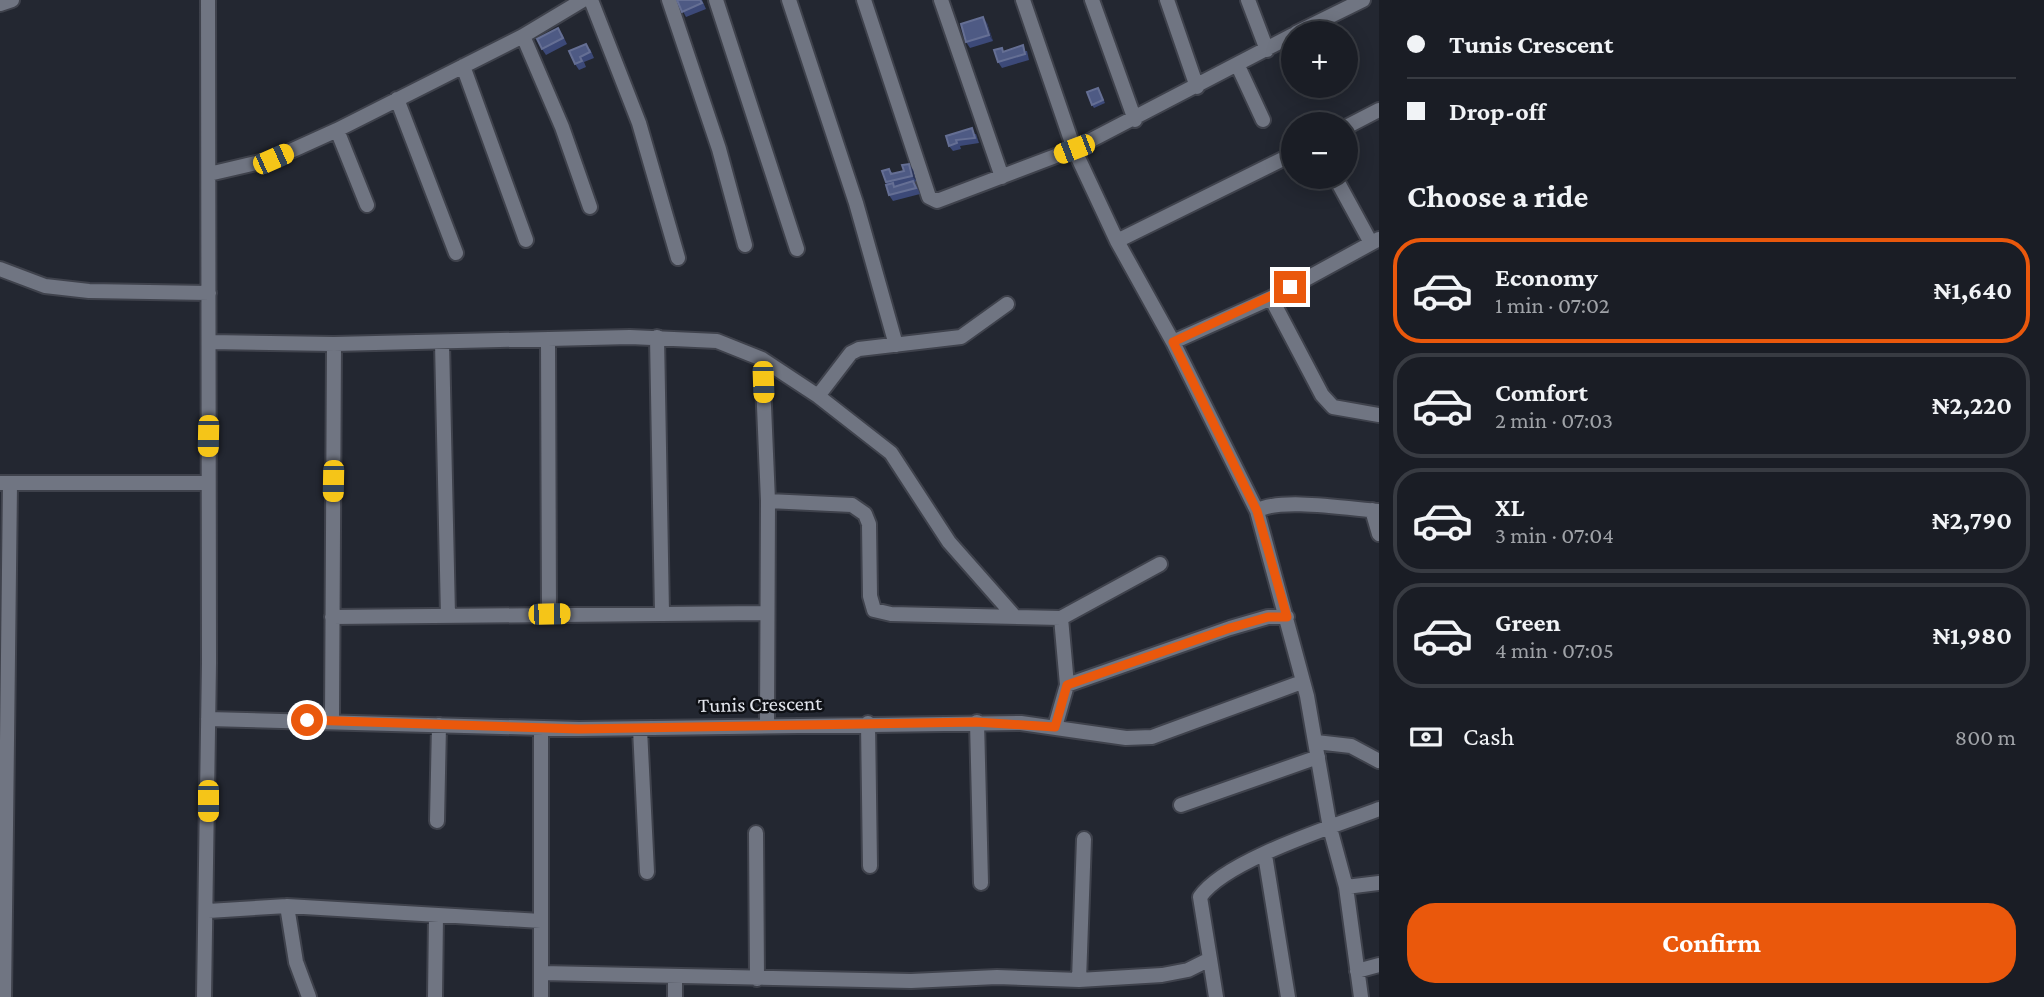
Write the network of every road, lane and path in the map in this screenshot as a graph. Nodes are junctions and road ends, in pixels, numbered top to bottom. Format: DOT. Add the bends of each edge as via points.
graph roads {
  1 [pos="12,0"];
  2 [pos="208,0"];
  3 [pos="583,0"];
  4 [pos="591,0"];
  5 [pos="669,0"];
  6 [pos="716,0"];
  7 [pos="789,0"];
  8 [pos="864,0"];
  9 [pos="941,0"];
  10 [pos="1023,0"];
  11 [pos="1092,0"];
  12 [pos="1167,0"];
  13 [pos="1248,0"];
  14 [pos="1363,0"];
  15 [pos="0,4"];
  16 [pos="1321,21"];
  17 [pos="523,36"];
  18 [pos="1281,42"];
  19 [pos="1267,50"];
  20 [pos="463,66"];
  21 [pos="1238,66"];
  22 [pos="1197,87"];
  23 [pos="397,99"];
  24 [pos="1379,110"];
  25 [pos="1135,120"];
  26 [pos="1263,120"];
  27 [pos="1358,121"];
  28 [pos="337,130"];
  29 [pos="1074,149"];
  30 [pos="1281,160"];
  31 [pos="209,174"];
  32 [pos="1002,177"];
  33 [pos="1342,189"];
  34 [pos="367,205"];
  35 [pos="590,207"];
  36 [pos="526,240"];
  37 [pos="1116,241"];
  38 [pos="1375,241"];
  39 [pos="745,245"];
  40 [pos="797,249"];
  41 [pos="456,253"];
  42 [pos="678,258"];
  43 [pos="0,269"];
  44 [pos="209,293"];
  45 [pos="1271,298"];
  46 [pos="1007,304"];
  47 [pos="657,337"];
  48 [pos="548,341"];
  49 [pos="209,342"];
  50 [pos="442,342"];
  51 [pos="1173,342"];
  52 [pos="334,344"];
  53 [pos="896,345"];
  54 [pos="762,359"];
  55 [pos="818,396"];
  56 [pos="1379,415"];
  57 [pos="5,483"];
  58 [pos="208,483"];
  59 [pos="768,501"];
  60 [pos="1257,511"];
  61 [pos="1376,511"];
  62 [pos="1379,534"];
  63 [pos="1160,564"];
  64 [pos="662,612"];
  65 [pos="766,613"];
  66 [pos="1286,613"];
  67 [pos="549,614"];
  68 [pos="448,615"];
  69 [pos="332,617"];
  70 [pos="1015,617"];
  71 [pos="1061,618"];
  72 [pos="1302,682"];
  73 [pos="1067,685"];
  74 [pos="208,719"];
  75 [pos="332,720"];
  76 [pos="976,722"];
  77 [pos="867,723"];
  78 [pos="439,725"];
  79 [pos="767,725"];
  80 [pos="1055,727"];
  81 [pos="541,728"];
  82 [pos="640,729"];
  83 [pos="1315,742"];
  84 [pos="1318,757"];
  85 [pos="1379,761"];
  86 [pos="1181,806"];
  87 [pos="1379,809"];
  88 [pos="437,821"];
  89 [pos="1330,828"];
  90 [pos="756,832"];
  91 [pos="1084,839"];
  92 [pos="1265,855"];
  93 [pos="870,866"];
  94 [pos="647,872"];
  95 [pos="981,883"];
  96 [pos="1379,883"];
  97 [pos="1346,887"];
  98 [pos="288,906"];
  99 [pos="208,911"];
  100 [pos="436,915"];
  101 [pos="541,921"];
  102 [pos="1210,959"];
  103 [pos="1379,965"];
  104 [pos="1357,971"];
  105 [pos="542,973"];
  106 [pos="676,977"];
  107 [pos="757,979"];
  108 [pos="1079,980"];
  109 [pos="911,981"];
  110 [pos="4,997"];
  111 [pos="204,997"];
  112 [pos="309,997"];
  113 [pos="435,997"];
  114 [pos="541,997"];
  115 [pos="675,997"];
  116 [pos="911,997"];
  117 [pos="1216,997"];
  118 [pos="1288,997"];
  119 [pos="1361,997"];
  1 -- 15 [label="street"];
  2 -- 31 [label="street"];
  3 -- 17 [label="street"];
  4 -- 42 [label="street" via="639,122"];
  5 -- 39 [label="street" via="719,149"];
  6 -- 40 [label="street"];
  7 -- 53 [label="street" via="856,203"];
  8 -- 32 [label="street" via="929,197 937,201"];
  9 -- 32 [label="street"];
  10 -- 29 [label="street"];
  11 -- 25 [label="street"];
  12 -- 22 [label="street"];
  13 -- 19 [label="street"];
  14 -- 16 [label="street"];
  17 -- 20 [label="street"];
  17 -- 35 [label="street"];
  18 -- 19 [label="street"];
  19 -- 21 [label="street"];
  20 -- 23 [label="street"];
  20 -- 36 [label="street"];
  21 -- 22 [label="street"];
  21 -- 26 [label="street"];
  22 -- 25 [label="street"];
  23 -- 28 [label="street"];
  23 -- 41 [label="street"];
  24 -- 27 [label="street"];
  25 -- 29 [label="street"];
  28 -- 31 [label="street" via="273,159"];
  28 -- 34 [label="street"];
  29 -- 32 [label="street"];
  29 -- 37 [label="street"];
  30 -- 37 [label="street"];
  31 -- 44 [label="street"];
  33 -- 38 [label="street"];
  37 -- 51 [label="street"];
  38 -- 45 [label="street"];
  43 -- 44 [label="street" via="67,289"];
  44 -- 49 [label="street"];
  45 -- 51 [label="street"];
  45 -- 56 [label="street" via="1322,395 1333,407"];
  46 -- 53 [label="street" via="961,337"];
  47 -- 48 [label="street"];
  47 -- 54 [label="street" via="717,341"];
  47 -- 64 [label="street"];
  48 -- 50 [label="street"];
  48 -- 67 [label="street"];
  49 -- 52 [label="street"];
  49 -- 58 [label="street"];
  50 -- 52 [label="street"];
  50 -- 68 [label="street"];
  51 -- 60 [label="street"];
  52 -- 69 [label="street"];
  53 -- 55 [label="street" via="850,353"];
  54 -- 55 [label="street"];
  54 -- 59 [label="street"];
  55 -- 70 [label="street" via="891,453 950,542"];
  57 -- 58 [label="street"];
  57 -- 110 [label="street"];
  58 -- 74 [label="street"];
  59 -- 65 [label="street"];
  59 -- 70 [label="street" via="852,505 865,514 874,610"];
  60 -- 61 [label="street" via="1265,506 1303,504"];
  60 -- 66 [label="street"];
  61 -- 62 [label="street"];
  63 -- 71 [label="street"];
  64 -- 65 [label="street"];
  64 -- 67 [label="street"];
  65 -- 79 [label="street"];
  66 -- 72 [label="street"];
  66 -- 73 [label="street"];
  67 -- 68 [label="street"];
  68 -- 69 [label="street"];
  69 -- 75 [label="street"];
  70 -- 71 [label="street"];
  71 -- 73 [label="street"];
  72 -- 80 [label="street, Tunis Crescent" via="1152,737 1126,738"];
  72 -- 83 [label="street"];
  73 -- 80 [label="street"];
  74 -- 75 [label="street, Tunis Crescent"];
  74 -- 99 [label="street"];
  75 -- 78 [label="street, Tunis Crescent"];
  76 -- 77 [label="street, Tunis Crescent"];
  76 -- 80 [label="street, Tunis Crescent"];
  76 -- 95 [label="street"];
  77 -- 79 [label="street, Tunis Crescent"];
  77 -- 93 [label="street"];
  78 -- 81 [label="street, Tunis Crescent"];
  78 -- 88 [label="street"];
  79 -- 82 [label="street, Tunis Crescent"];
  81 -- 82 [label="street, Tunis Crescent"];
  81 -- 101 [label="street"];
  82 -- 94 [label="street"];
  83 -- 84 [label="street"];
  83 -- 85 [label="street" via="1351,746"];
  84 -- 86 [label="street"];
  84 -- 89 [label="street"];
  87 -- 89 [label="street"];
  89 -- 92 [label="street"];
  89 -- 97 [label="street"];
  90 -- 107 [label="street"];
  91 -- 108 [label="street"];
  92 -- 102 [label="street" via="1216,879 1200,897"];
  92 -- 118 [label="street"];
  96 -- 97 [label="street"];
  97 -- 104 [label="street"];
  98 -- 99 [label="street"];
  98 -- 100 [label="street"];
  98 -- 112 [label="street" via="296,962"];
  99 -- 111 [label="street"];
  100 -- 101 [label="street"];
  100 -- 113 [label="street"];
  101 -- 105 [label="street"];
  102 -- 108 [label="street" via="1162,975"];
  102 -- 117 [label="street"];
  103 -- 104 [label="street"];
  104 -- 119 [label="street"];
  105 -- 106 [label="street"];
  105 -- 114 [label="street"];
  106 -- 107 [label="street"];
  106 -- 115 [label="street"];
  107 -- 109 [label="street"];
  108 -- 109 [label="street"];
  109 -- 116 [label="street"];
}
